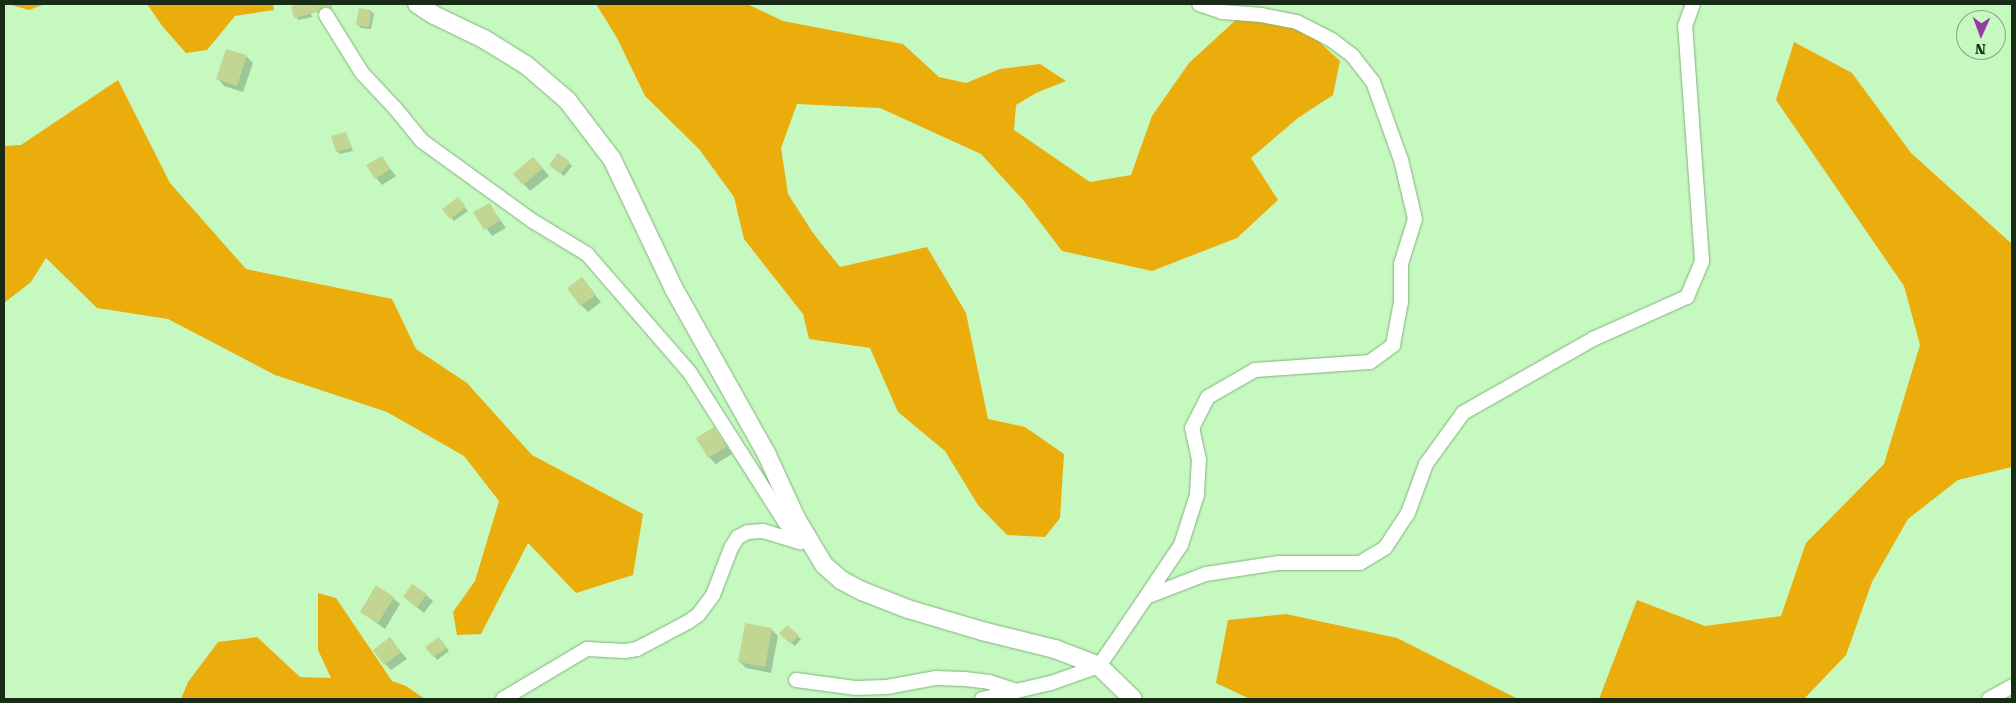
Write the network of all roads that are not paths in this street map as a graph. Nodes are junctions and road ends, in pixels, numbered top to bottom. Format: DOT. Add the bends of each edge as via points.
graph roads {
  1 [pos="416,4"];
  2 [pos="1199,4"];
  3 [pos="1692,4"];
  4 [pos="326,15"];
  5 [pos="797,541"];
  6 [pos="814,550"];
  7 [pos="1146,597"];
  8 [pos="1099,666"];
  9 [pos="796,680"];
  10 [pos="2012,686"];
  11 [pos="1018,692"];
  12 [pos="503,699"];
  13 [pos="982,699"];
  14 [pos="1133,699"];
  15 [pos="1989,699"];
  1 -- 6 [label="street" via="526,65 567,100 612,159 674,290 767,455"];
  2 -- 7 [label="street" via="1222,12 1298,22 1332,40 1353,56 1373,82 1401,160 1415,219 1401,264 1401,302 1393,345 1370,362 1256,370 1208,397 1192,428 1199,460 1197,495 1181,545"];
  3 -- 7 [label="street" via="1685,26 1702,261 1687,297 1594,339 1463,413 1426,464 1408,513 1385,548 1360,563 1279,564 1206,574"];
  4 -- 5 [label="street" via="362,73 422,141 531,220 587,254 690,373"];
  5 -- 6 [label="street"];
  5 -- 12 [label="street" via="763,531 743,534 731,548 713,595 698,615 688,622 637,649 587,649"];
  6 -- 8 [label="street" via="824,565 841,580 862,592 982,631 1055,649"];
  7 -- 8 [label="street"];
  8 -- 11 [label="street"];
  8 -- 14 [label="street"];
  9 -- 11 [label="street" via="856,688 887,687 936,678 965,679 989,682"];
  10 -- 15 [label="street"];
  11 -- 13 [label="street"];
}
